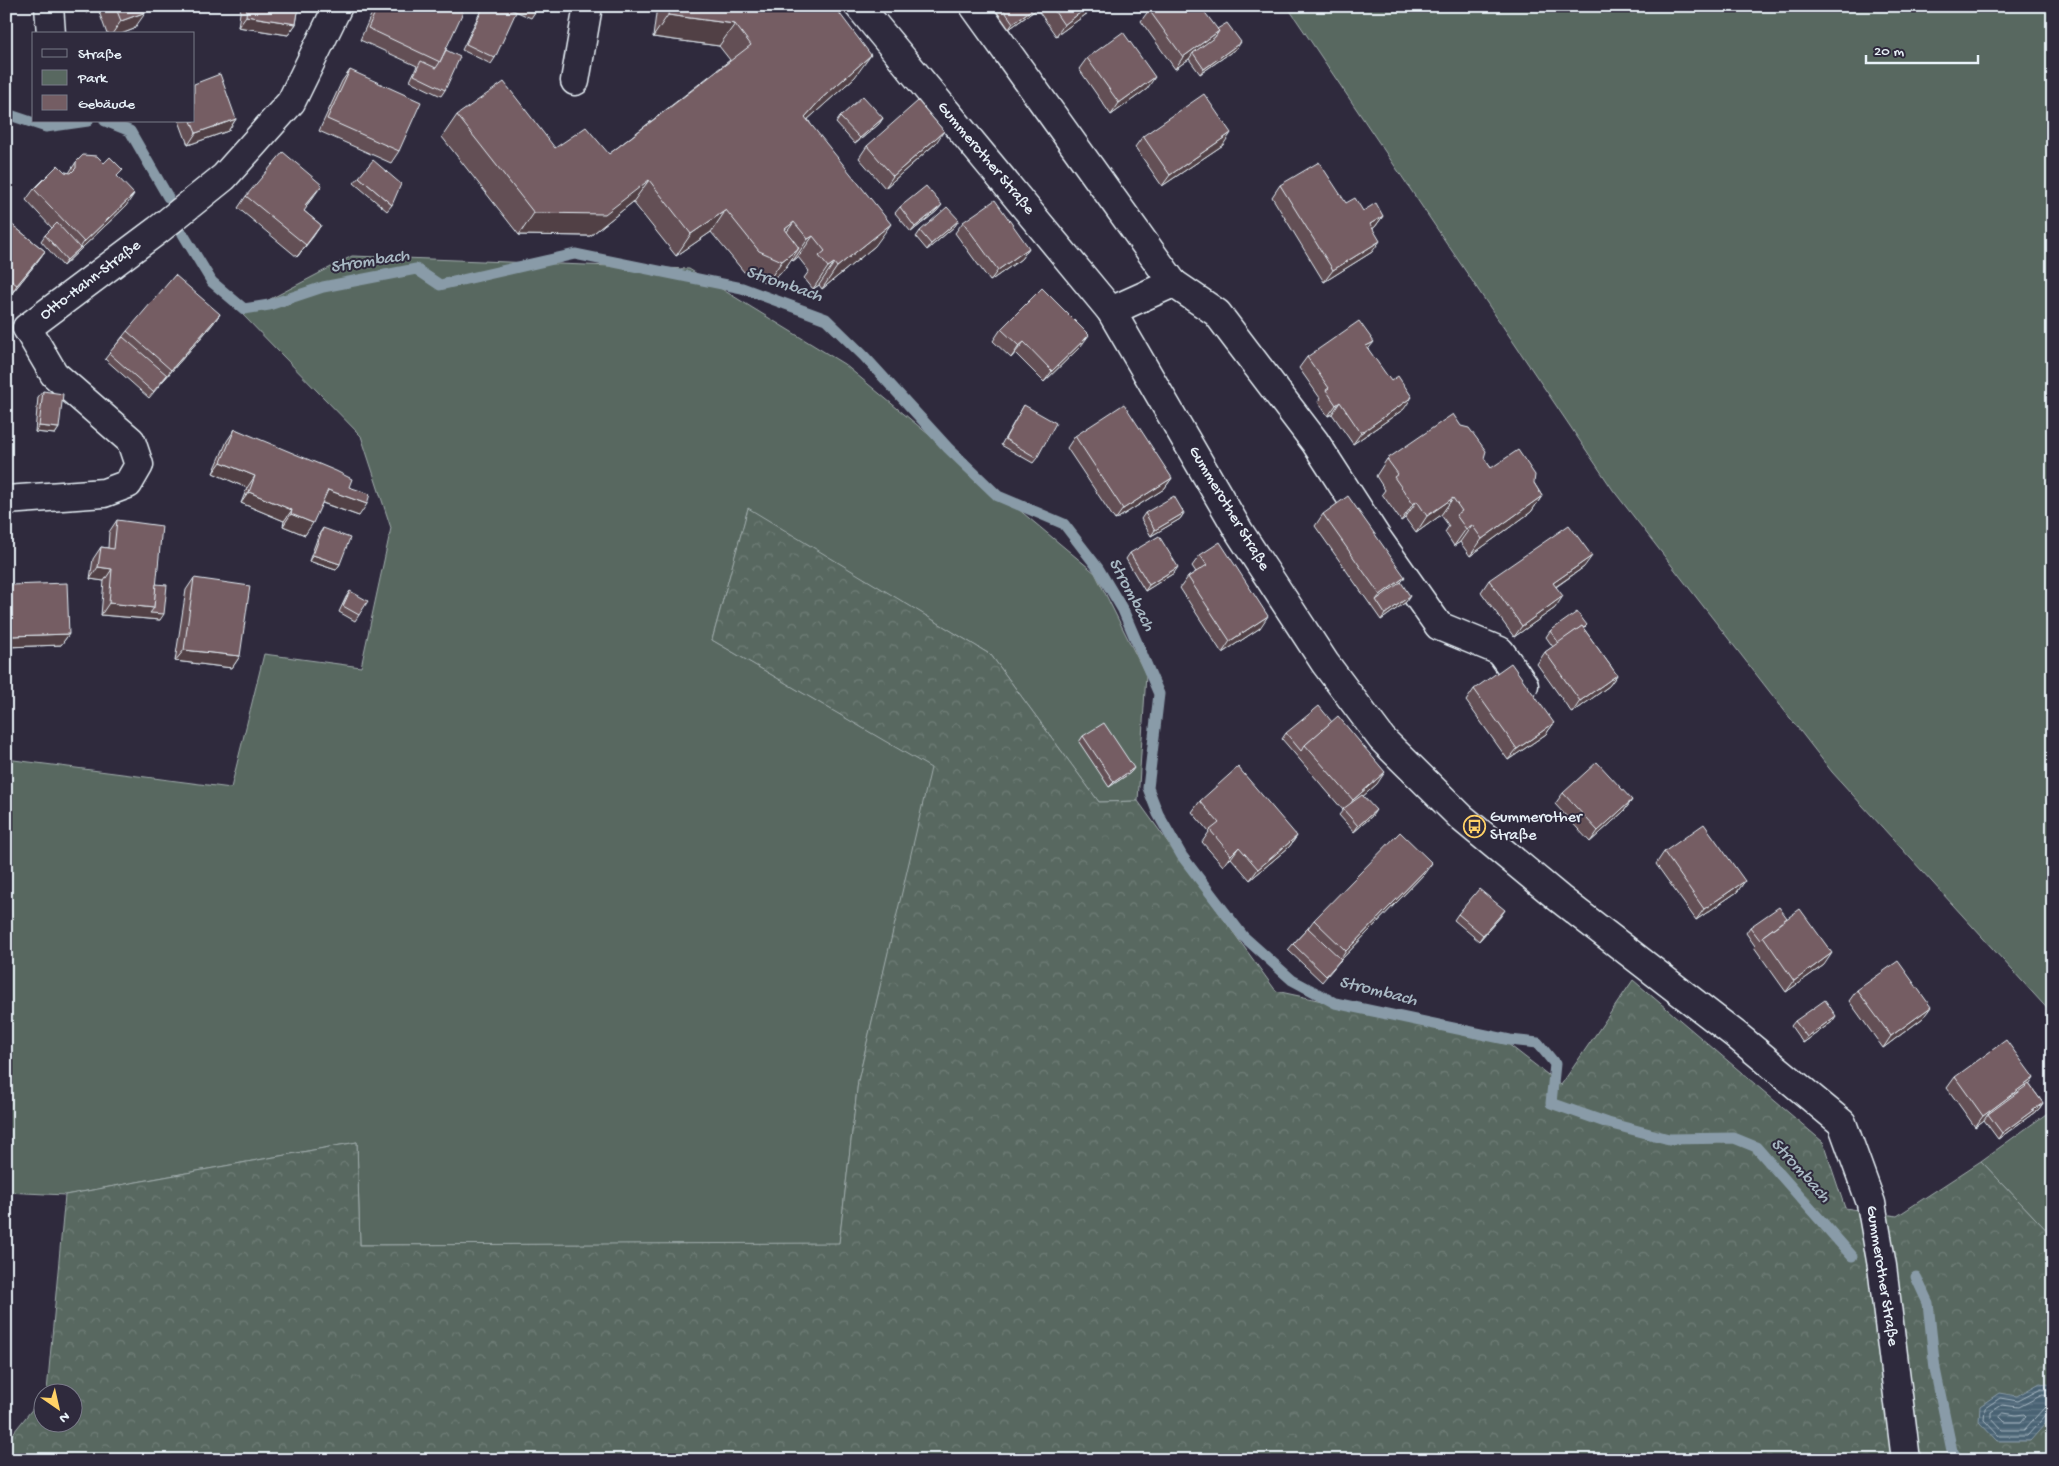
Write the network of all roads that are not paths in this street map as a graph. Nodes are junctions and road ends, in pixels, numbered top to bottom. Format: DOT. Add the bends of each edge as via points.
graph roads {
  1 [pos="49,6"];
  2 [pos="338,6"];
  3 [pos="588,6"];
  4 [pos="859,6"];
  5 [pos="974,6"];
  6 [pos="51,32"];
  7 [pos="575,82"];
  8 [pos="1173,283"];
  9 [pos="1111,311"];
  10 [pos="17,327"];
  11 [pos="6,500"];
  12 [pos="1524,685"];
  13 [pos="1906,1460"];
  1 -- 6 [label="street"];
  2 -- 10 [label="street, Otto-Hahn-Straße" via="291,102 224,177 158,230"];
  3 -- 7 [label="street"];
  4 -- 9 [label="street, Gummerother Straße"];
  5 -- 8 [label="street"];
  8 -- 9 [label="street"];
  8 -- 12 [label="street" via="1217,313 1315,442 1377,538 1440,626 1500,651"];
  9 -- 13 [label="street, Gummerother Straße" via="1240,533 1325,663 1382,739 1462,818 1842,1123 1871,1203"];
  10 -- 11 [label="street, Otto-Hahn-Straße" via="54,374 131,441 139,465 128,484 104,493"];
}
